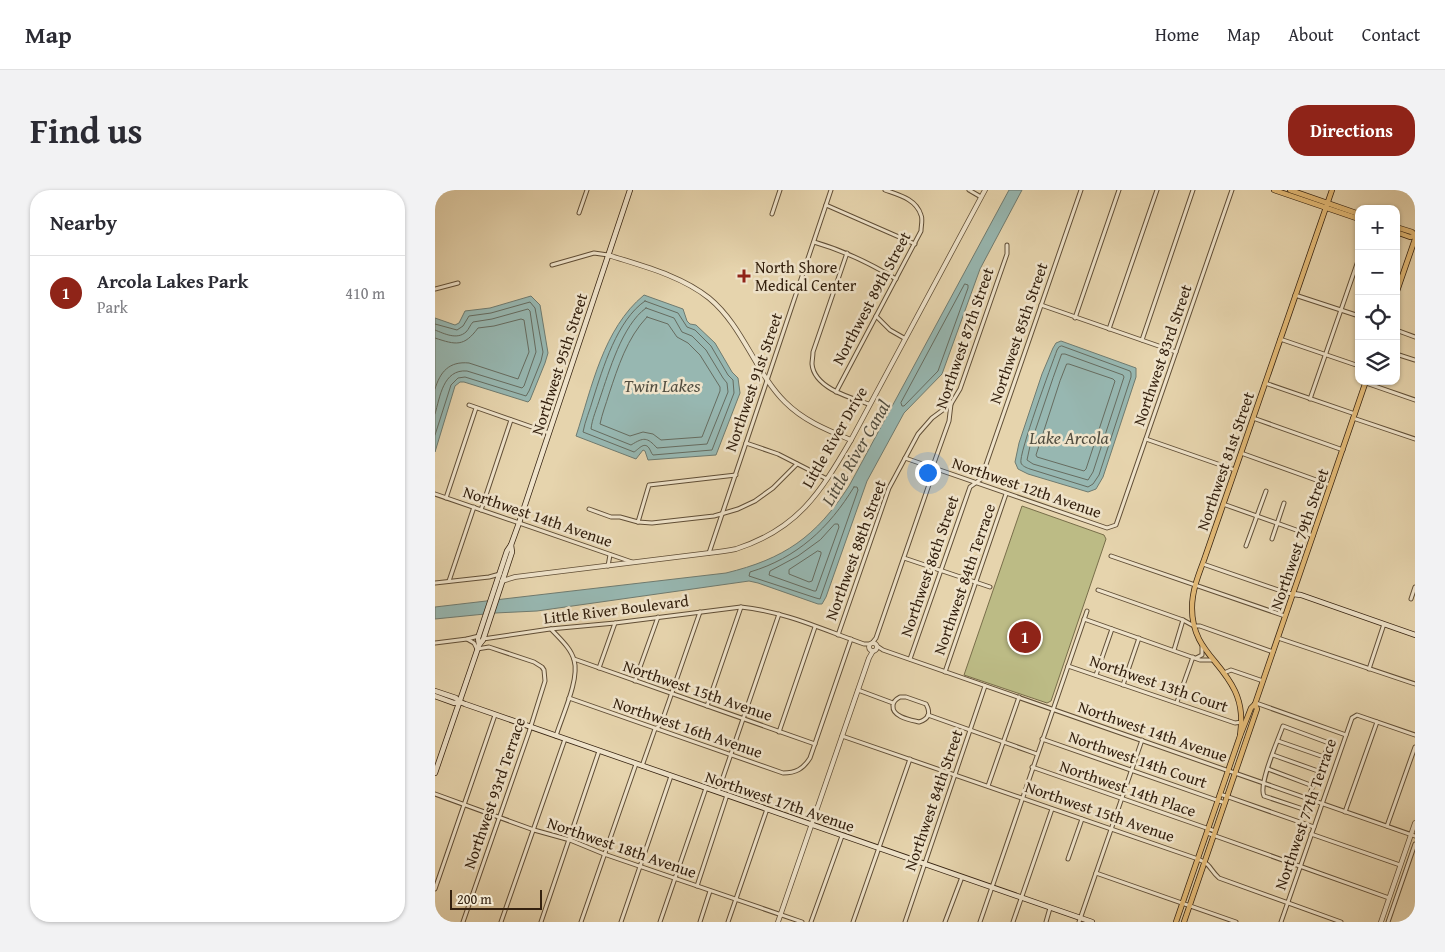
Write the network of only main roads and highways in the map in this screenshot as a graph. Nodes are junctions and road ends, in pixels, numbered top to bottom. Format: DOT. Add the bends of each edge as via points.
graph roads {
  1 [pos="630,190"];
  2 [pos="1274,190"];
  3 [pos="1290,190"];
  4 [pos="1332,190"];
  5 [pos="1326,205"];
  6 [pos="1355,213"];
  7 [pos="1355,217"];
  8 [pos="1400,228"];
  9 [pos="1400,233"];
  10 [pos="1415,237"];
  11 [pos="1400,282"];
  12 [pos="1365,385"];
  13 [pos="511,545"];
  14 [pos="1293,594"];
  15 [pos="494,599"];
  16 [pos="489,615"];
  17 [pos="1415,635"];
  18 [pos="482,638"];
  19 [pos="435,691"];
  20 [pos="435,696"];
  21 [pos="459,702"];
  22 [pos="1255,703"];
  23 [pos="1240,736"];
  24 [pos="435,773"];
  25 [pos="1080,920"];
  26 [pos="1092,922"];
  27 [pos="1176,922"];
  28 [pos="1184,922"];
  1 -- 13 [label="main road, Northwest 95th Street"];
  2 -- 5 [label="main road"];
  3 -- 5 [label="main road"];
  4 -- 5 [label="main road, Northwest 81st Street"];
  5 -- 6 [label="main road"];
  5 -- 7 [label="main road"];
  5 -- 23 [label="main road, Northwest 81st Street" via="1192,601 1194,626 1202,646 1237,696 1242,722"];
  8 -- 10 [label="main road" via="1412,232"];
  9 -- 10 [label="main road"];
  10 -- 11 [label="main road"];
  12 -- 14 [label="main road, Northwest 79th Street"];
  13 -- 15 [label="main road, Northwest 95th Street"];
  13 -- 15 [label="main road, Northwest 95th Street"];
  14 -- 17 [label="main road"];
  14 -- 22 [label="main road, Northwest 79th Street"];
  15 -- 16 [label="main road, Northwest 95th Street"];
  16 -- 18 [label="main road, Northwest 95th Street"];
  16 -- 18 [label="main road, Northwest 95th Street"];
  18 -- 21 [label="main road, Northwest 95th Street"];
  19 -- 21 [label="main road, Northwest 17th Avenue"];
  20 -- 21 [label="main road, Northwest 17th Avenue"];
  21 -- 24 [label="main road, Northwest 95th Street"];
  21 -- 25 [label="main road, Northwest 17th Avenue"];
  22 -- 23 [label="main road, Northwest 79th Street"];
  22 -- 28 [label="main road, Northwest 79th Street" via="1257,709"];
  23 -- 27 [label="main road, Northwest 79th Street"];
  25 -- 26 [label="main road, Northwest 17th Avenue"];
}
